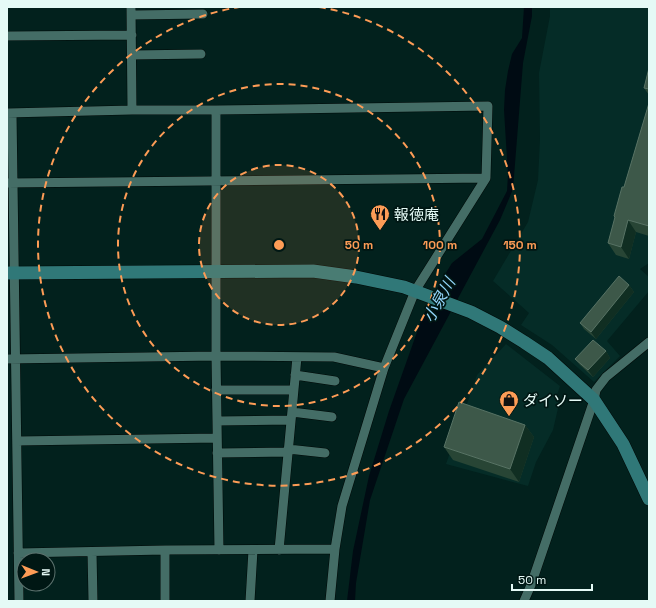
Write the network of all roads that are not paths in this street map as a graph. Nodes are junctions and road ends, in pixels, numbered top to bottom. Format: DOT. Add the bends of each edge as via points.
graph roads {
  1 [pos="132,11"];
  2 [pos="203,14"];
  3 [pos="132,35"];
  4 [pos="7,36"];
  5 [pos="201,54"];
  6 [pos="132,55"];
  7 [pos="132,110"];
  8 [pos="216,110"];
  9 [pos="10,113"];
  10 [pos="486,178"];
  11 [pos="217,180"];
  12 [pos="10,183"];
  13 [pos="217,270"];
  14 [pos="11,273"];
  15 [pos="421,294"];
  16 [pos="649,342"];
  17 [pos="216,356"];
  18 [pos="297,357"];
  19 [pos="11,359"];
  20 [pos="384,368"];
  21 [pos="295,375"];
  22 [pos="336,381"];
  23 [pos="216,390"];
  24 [pos="294,390"];
  25 [pos="594,400"];
  26 [pos="291,416"];
  27 [pos="332,417"];
  28 [pos="217,421"];
  29 [pos="217,438"];
  30 [pos="16,441"];
  31 [pos="288,451"];
  32 [pos="217,453"];
  33 [pos="326,453"];
  34 [pos="649,499"];
  35 [pos="17,504"];
  36 [pos="7,505"];
  37 [pos="335,549"];
  38 [pos="165,550"];
  39 [pos="219,550"];
  40 [pos="253,550"];
  41 [pos="279,550"];
  42 [pos="18,552"];
  43 [pos="56,552"];
  44 [pos="92,552"];
  45 [pos="93,601"];
  46 [pos="165,601"];
  47 [pos="250,601"];
  48 [pos="330,601"];
  49 [pos="524,601"];
  1 -- 2 [label="street"];
  1 -- 3 [label="street"];
  3 -- 4 [label="street"];
  3 -- 6 [label="street"];
  5 -- 6 [label="street"];
  6 -- 7 [label="street"];
  7 -- 8 [label="street"];
  7 -- 9 [label="street"];
  8 -- 10 [label="street" via="488,106"];
  8 -- 11 [label="street"];
  9 -- 12 [label="street"];
  10 -- 11 [label="street"];
  10 -- 15 [label="street"];
  11 -- 12 [label="street"];
  11 -- 13 [label="street"];
  12 -- 14 [label="street"];
  13 -- 14 [label="street"];
  13 -- 15 [label="street" via="313,271 404,286"];
  13 -- 17 [label="street"];
  14 -- 19 [label="street"];
  15 -- 20 [label="street"];
  15 -- 25 [label="street" via="470,312 500,327 548,358"];
  16 -- 25 [label="street" via="606,377 596,390"];
  17 -- 18 [label="street"];
  17 -- 19 [label="street"];
  17 -- 23 [label="street"];
  18 -- 20 [label="street" via="334,357"];
  18 -- 21 [label="street"];
  19 -- 30 [label="street"];
  20 -- 37 [label="street" via="342,506"];
  21 -- 22 [label="street"];
  21 -- 24 [label="street"];
  23 -- 24 [label="street"];
  23 -- 28 [label="street"];
  24 -- 26 [label="street"];
  25 -- 34 [label="street" via="623,444"];
  25 -- 49 [label="street"];
  26 -- 27 [label="street"];
  26 -- 28 [label="street"];
  26 -- 31 [label="street"];
  28 -- 29 [label="street"];
  29 -- 30 [label="street"];
  29 -- 32 [label="street"];
  30 -- 35 [label="street"];
  31 -- 32 [label="street"];
  31 -- 33 [label="street"];
  31 -- 41 [label="street"];
  32 -- 39 [label="street"];
  35 -- 36 [label="street"];
  35 -- 42 [label="street"];
  37 -- 41 [label="street"];
  37 -- 48 [label="street"];
  38 -- 39 [label="street"];
  38 -- 44 [label="street"];
  38 -- 46 [label="street"];
  39 -- 40 [label="street"];
  40 -- 41 [label="street"];
  40 -- 47 [label="street"];
  43 -- 44 [label="street"];
  44 -- 45 [label="street"];
}
